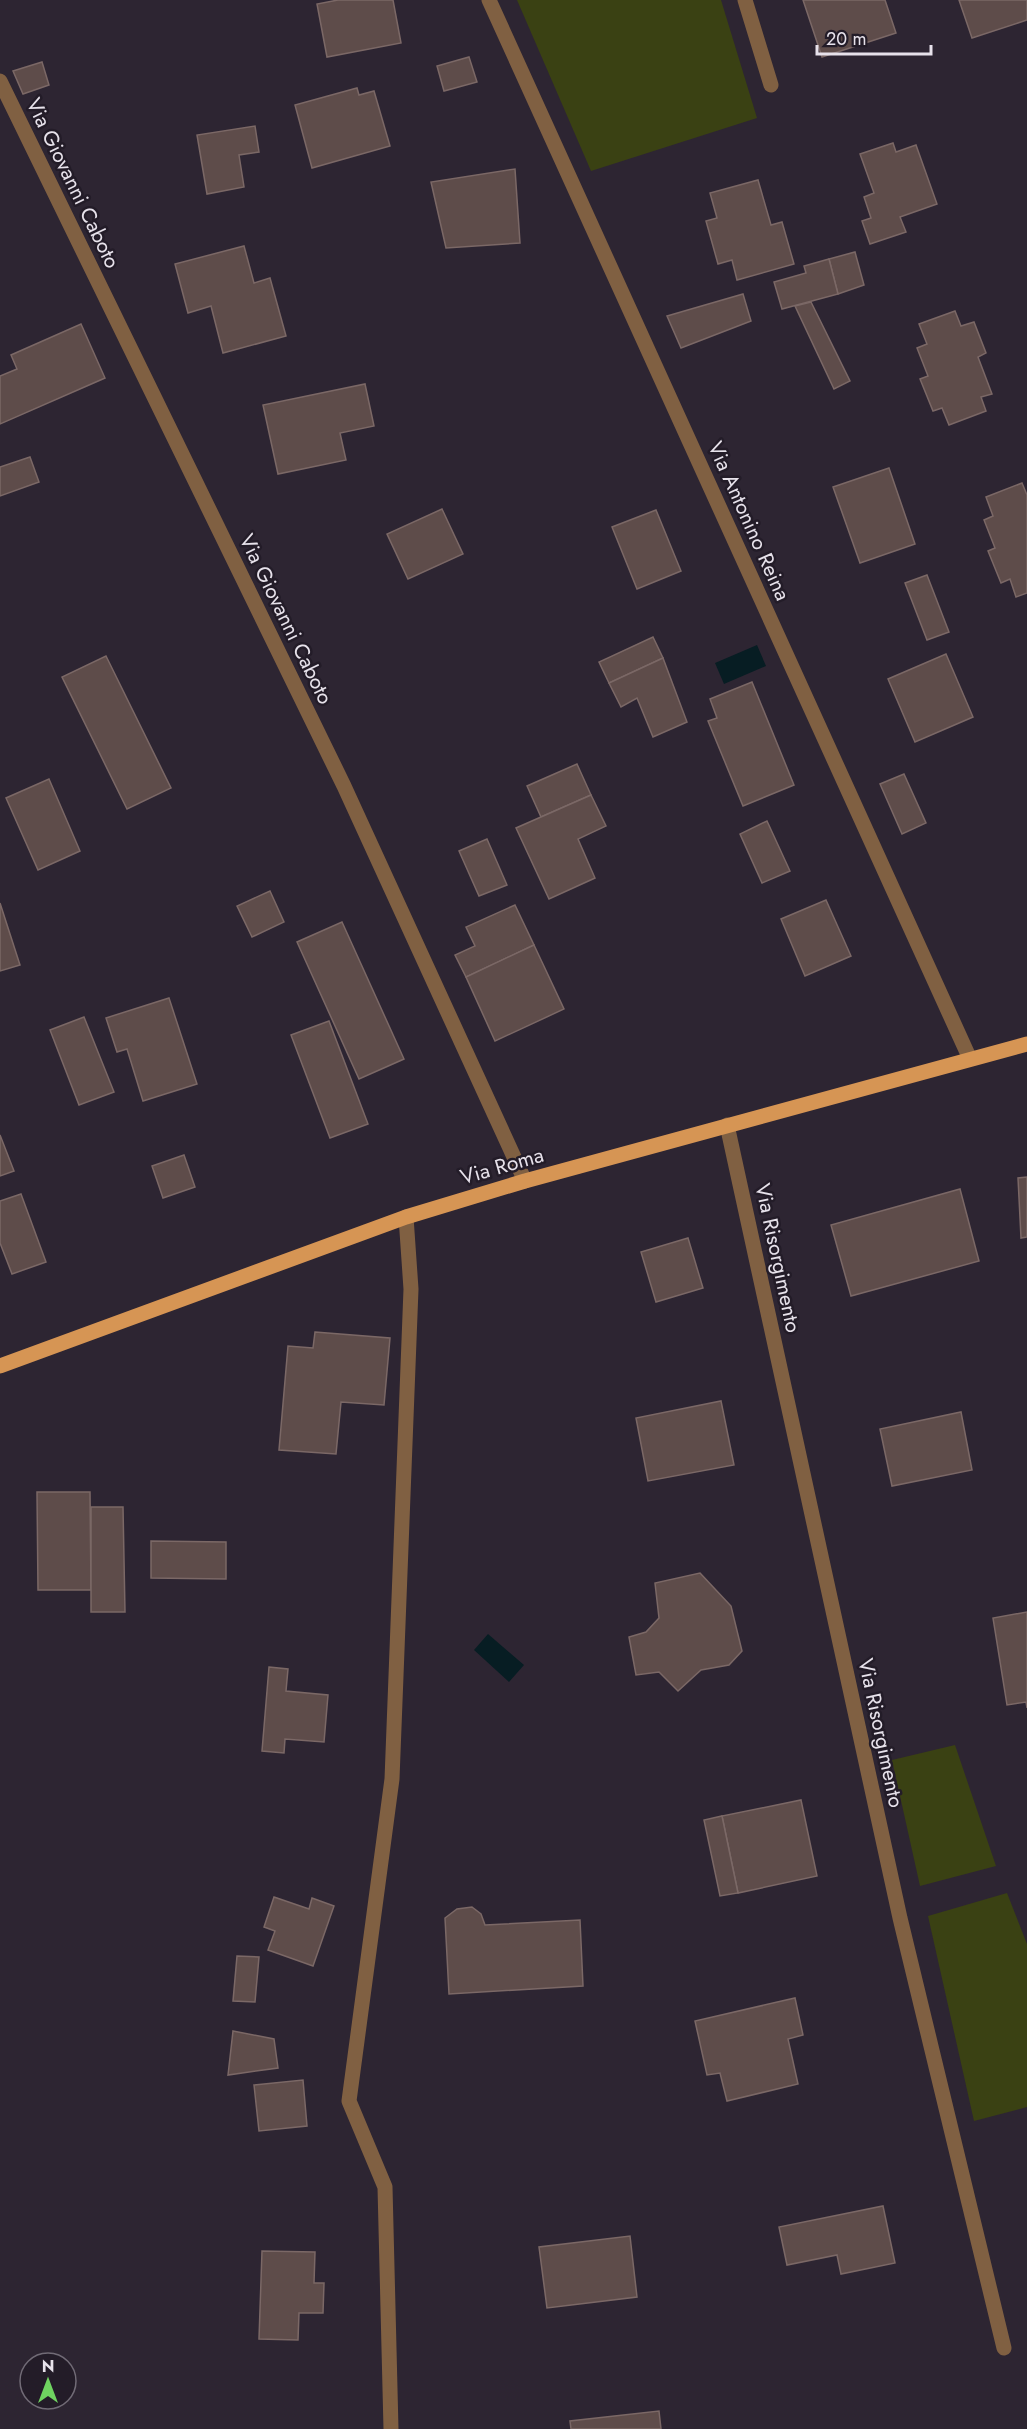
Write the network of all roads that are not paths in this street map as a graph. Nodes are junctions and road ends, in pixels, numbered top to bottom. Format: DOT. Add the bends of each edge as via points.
graph roads {
  1 [pos="489,0"];
  2 [pos="745,0"];
  3 [pos="0,81"];
  4 [pos="771,86"];
  5 [pos="1027,1044"];
  6 [pos="970,1059"];
  7 [pos="727,1125"];
  8 [pos="525,1181"];
  9 [pos="406,1217"];
  10 [pos="0,1366"];
  11 [pos="1004,2348"];
  12 [pos="391,2429"];
  1 -- 6 [label="street, Via Antonino Reina"];
  2 -- 4 [label="street"];
  3 -- 8 [label="street, Via Giovanni Caboto" via="344,786"];
  5 -- 6 [label="main road, Via Roma"];
  6 -- 7 [label="main road, Via Roma"];
  7 -- 8 [label="main road, Via Roma"];
  7 -- 11 [label="street, Via Risorgimento" via="900,1918"];
  8 -- 9 [label="main road, Via Roma"];
  9 -- 10 [label="main road, Via Roma"];
  9 -- 12 [label="street" via="411,1288 392,1779 350,2101 386,2187"];
}
